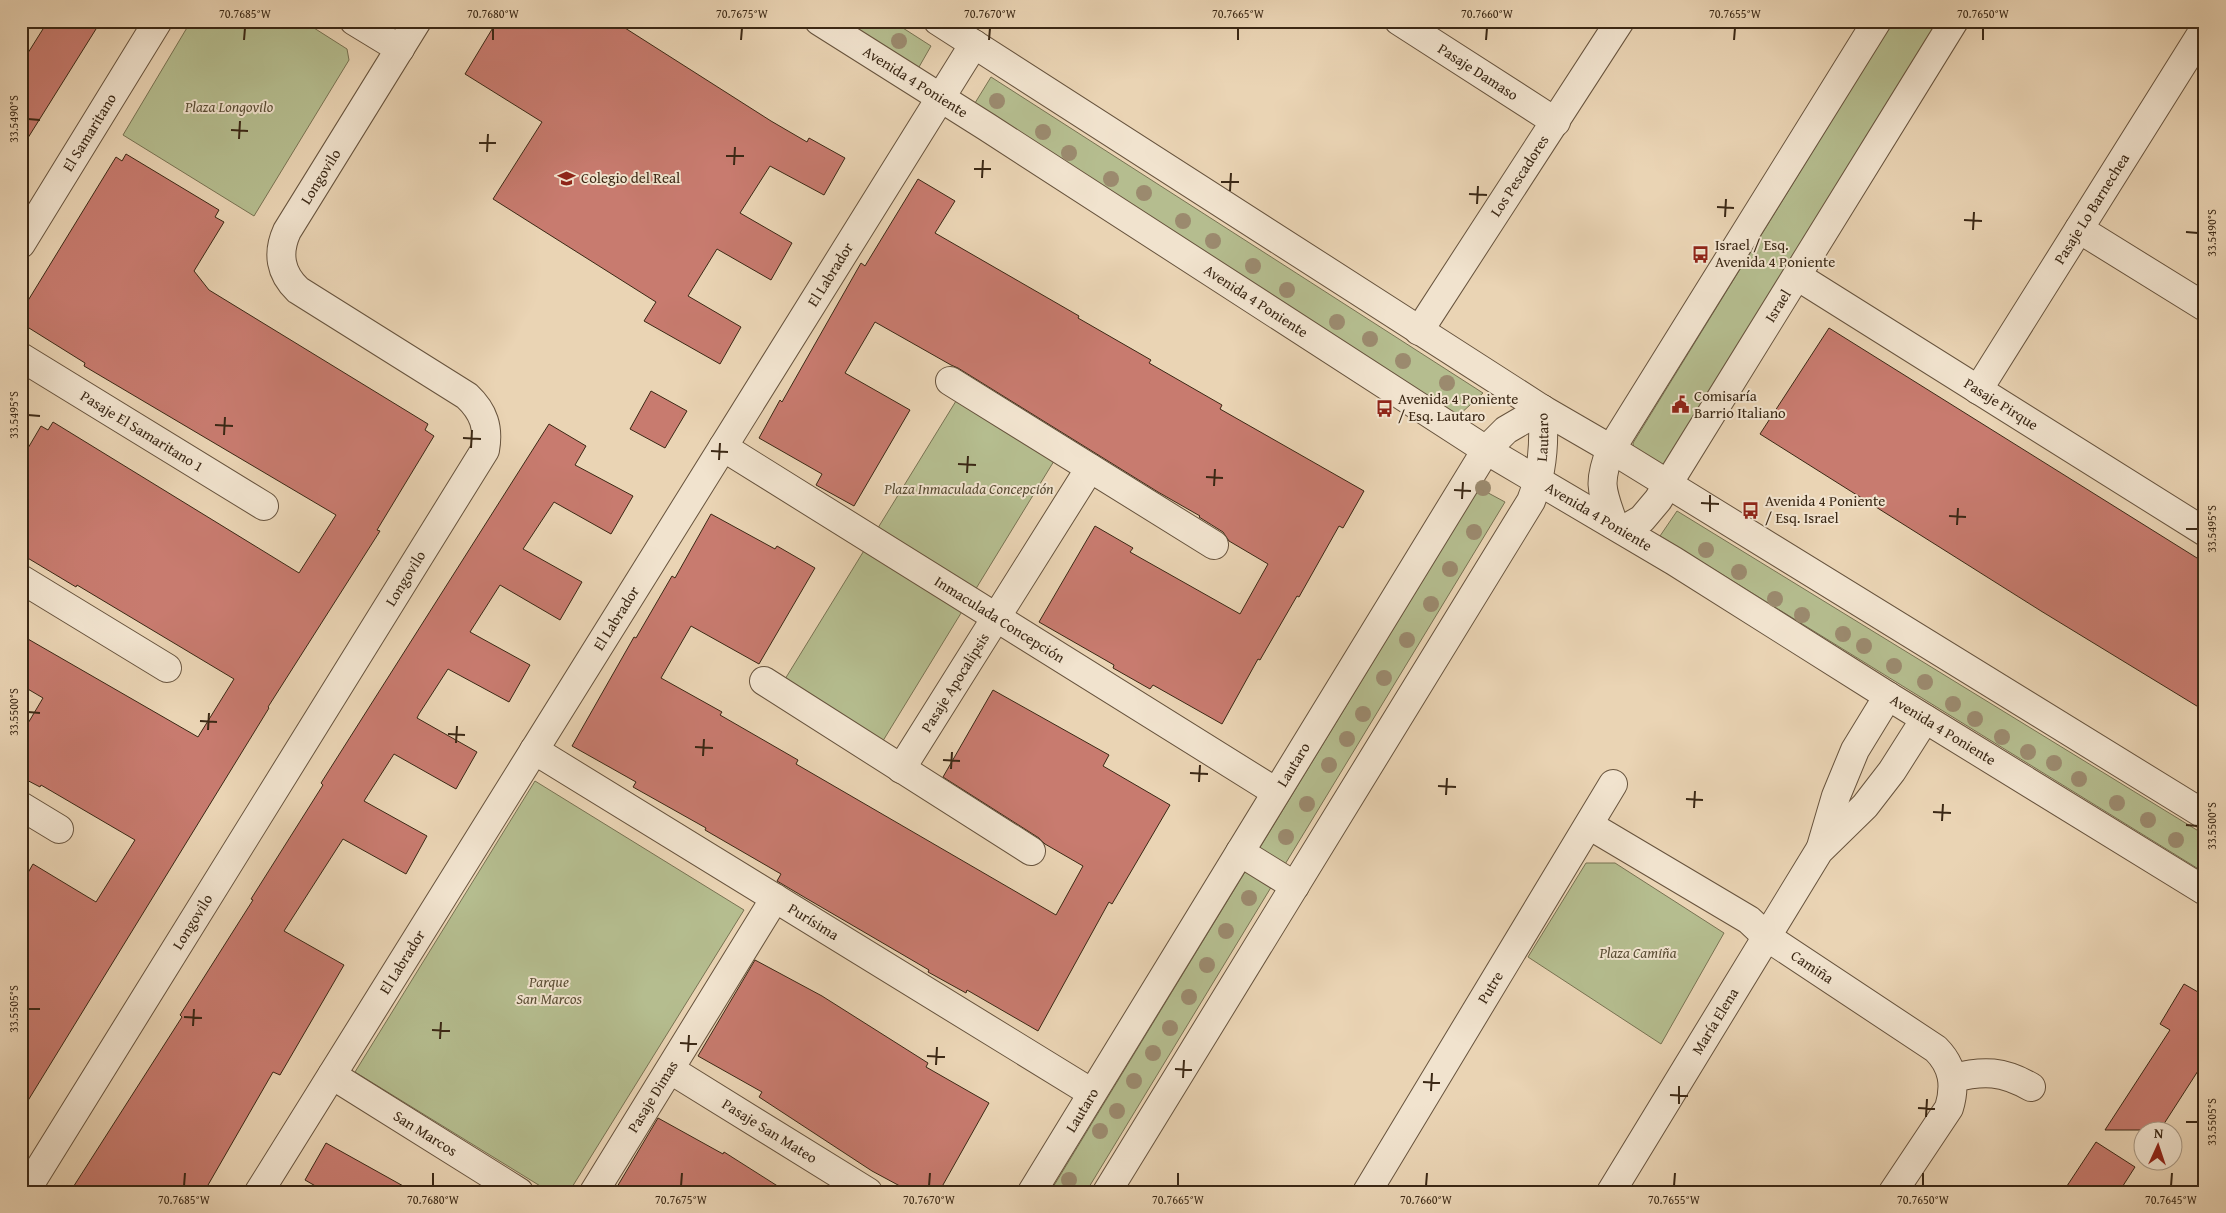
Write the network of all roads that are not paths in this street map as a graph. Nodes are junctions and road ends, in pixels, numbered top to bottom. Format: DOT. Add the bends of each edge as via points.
graph roads {
  1 [pos="158,21"];
  2 [pos="354,21"];
  3 [pos="417,21"];
  4 [pos="819,21"];
  5 [pos="938,21"];
  6 [pos="1399,21"];
  7 [pos="1620,21"];
  8 [pos="1877,21"];
  9 [pos="1954,21"];
  10 [pos="2205,28"];
  11 [pos="974,44"];
  12 [pos="400,50"];
  13 [pos="940,97"];
  14 [pos="1556,122"];
  15 [pos="2079,229"];
  16 [pos="21,244"];
  17 [pos="1797,276"];
  18 [pos="2205,307"];
  19 [pos="1419,331"];
  20 [pos="21,358"];
  21 [pos="950,381"];
  22 [pos="1978,390"];
  23 [pos="1542,409"];
  24 [pos="723,447"];
  25 [pos="1610,449"];
  26 [pos="1486,450"];
  27 [pos="1090,468"];
  28 [pos="1537,480"];
  29 [pos="1668,484"];
  30 [pos="264,506"];
  31 [pos="1618,527"];
  32 [pos="2205,532"];
  33 [pos="1214,545"];
  34 [pos="21,579"];
  35 [pos="996,617"];
  36 [pos="167,668"];
  37 [pos="764,681"];
  38 [pos="1888,696"];
  39 [pos="1925,719"];
  40 [pos="534,750"];
  41 [pos="901,768"];
  42 [pos="1613,784"];
  43 [pos="1276,792"];
  44 [pos="21,806"];
  45 [pos="2205,815"];
  46 [pos="1589,825"];
  47 [pos="58,829"];
  48 [pos="1031,851"];
  49 [pos="1819,851"];
  50 [pos="1240,852"];
  51 [pos="1295,886"];
  52 [pos="2205,891"];
  53 [pos="776,898"];
  54 [pos="1767,937"];
  55 [pos="671,1070"];
  56 [pos="332,1075"];
  57 [pos="1953,1078"];
  58 [pos="2031,1087"];
  59 [pos="1092,1093"];
  60 [pos="25,1192"];
  61 [pos="259,1192"];
  62 [pos="520,1192"];
  63 [pos="594,1192"];
  64 [pos="868,1192"];
  65 [pos="1032,1192"];
  66 [pos="1107,1192"];
  67 [pos="1368,1192"];
  68 [pos="1612,1192"];
  69 [pos="1893,1192"];
  1 -- 16 [label="street, El Samaritano"];
  2 -- 12 [label="street"];
  3 -- 12 [label="street, Longovilo"];
  4 -- 13 [label="street, Avenida 4 Poniente"];
  5 -- 11 [label="street"];
  6 -- 14 [label="street, Pasaje Damaso"];
  7 -- 14 [label="street, Los Pescadores"];
  8 -- 25 [label="street"];
  9 -- 17 [label="street, Israel"];
  10 -- 15 [label="street, Pasaje Lo Barnechea"];
  11 -- 13 [label="street, El Labrador"];
  11 -- 19 [label="street"];
  12 -- 60 [label="street, Longovilo" via="286,231 281,264 290,283 298,290 476,404 486,424 485,450"];
  13 -- 24 [label="street, El Labrador"];
  13 -- 26 [label="street, Avenida 4 Poniente"];
  14 -- 19 [label="street, Los Pescadores"];
  15 -- 18 [label="street"];
  15 -- 22 [label="street, Pasaje Lo Barnechea"];
  17 -- 22 [label="street, Pasaje Pirque"];
  17 -- 29 [label="street, Israel"];
  19 -- 23 [label="street"];
  20 -- 30 [label="street, Pasaje El Samaritano 1"];
  21 -- 27 [label="street"];
  22 -- 32 [label="street, Pasaje Pirque"];
  23 -- 25 [label="street"];
  23 -- 26 [label="street, Lautaro" via="1506,430"];
  23 -- 28 [label="street, Lautaro" via="1543,450"];
  24 -- 35 [label="street, Inmaculada Concepción"];
  24 -- 40 [label="street, El Labrador"];
  25 -- 29 [label="street"];
  25 -- 31 [label="street" via="1601,480 1602,492"];
  26 -- 28 [label="street, Avenida 4 Poniente"];
  26 -- 43 [label="street, Lautaro"];
  27 -- 33 [label="street"];
  27 -- 35 [label="street, Pasaje Apocalipsis"];
  28 -- 31 [label="street, Avenida 4 Poniente"];
  28 -- 51 [label="street, Lautaro" via="1523,515"];
  29 -- 31 [label="street, Israel" via="1647,514 1633,525"];
  29 -- 45 [label="street"];
  31 -- 38 [label="street, Avenida 4 Poniente"];
  34 -- 36 [label="street"];
  35 -- 41 [label="street, Pasaje Apocalipsis"];
  35 -- 43 [label="street, Inmaculada Concepción"];
  37 -- 41 [label="street"];
  38 -- 39 [label="street, Avenida 4 Poniente"];
  38 -- 49 [label="street, María Elena" via="1855,750"];
  39 -- 49 [label="street, María Elena" via="1865,806"];
  39 -- 52 [label="street, Avenida 4 Poniente"];
  40 -- 53 [label="street, Purísima"];
  40 -- 56 [label="street, El Labrador"];
  41 -- 48 [label="street"];
  42 -- 46 [label="street, Putre"];
  43 -- 50 [label="street, Lautaro"];
  44 -- 47 [label="street"];
  46 -- 54 [label="street, Camiña" via="1749,920"];
  46 -- 67 [label="street, Putre"];
  49 -- 54 [label="street, María Elena"];
  50 -- 51 [label="street"];
  50 -- 59 [label="street, Lautaro"];
  51 -- 66 [label="street, Lautaro"];
  53 -- 55 [label="street, Pasaje Dimas"];
  53 -- 59 [label="street, Purísima"];
  54 -- 57 [label="street, Camiña" via="1936,1049 1944,1057"];
  54 -- 68 [label="street, María Elena"];
  55 -- 63 [label="street, Pasaje Dimas"];
  55 -- 64 [label="street, Pasaje San Mateo"];
  56 -- 61 [label="street, El Labrador"];
  56 -- 62 [label="street, San Marcos"];
  57 -- 58 [label="street" via="2003,1074"];
  57 -- 69 [label="street" via="1954,1094 1950,1108"];
  59 -- 65 [label="street, Lautaro"];
}
